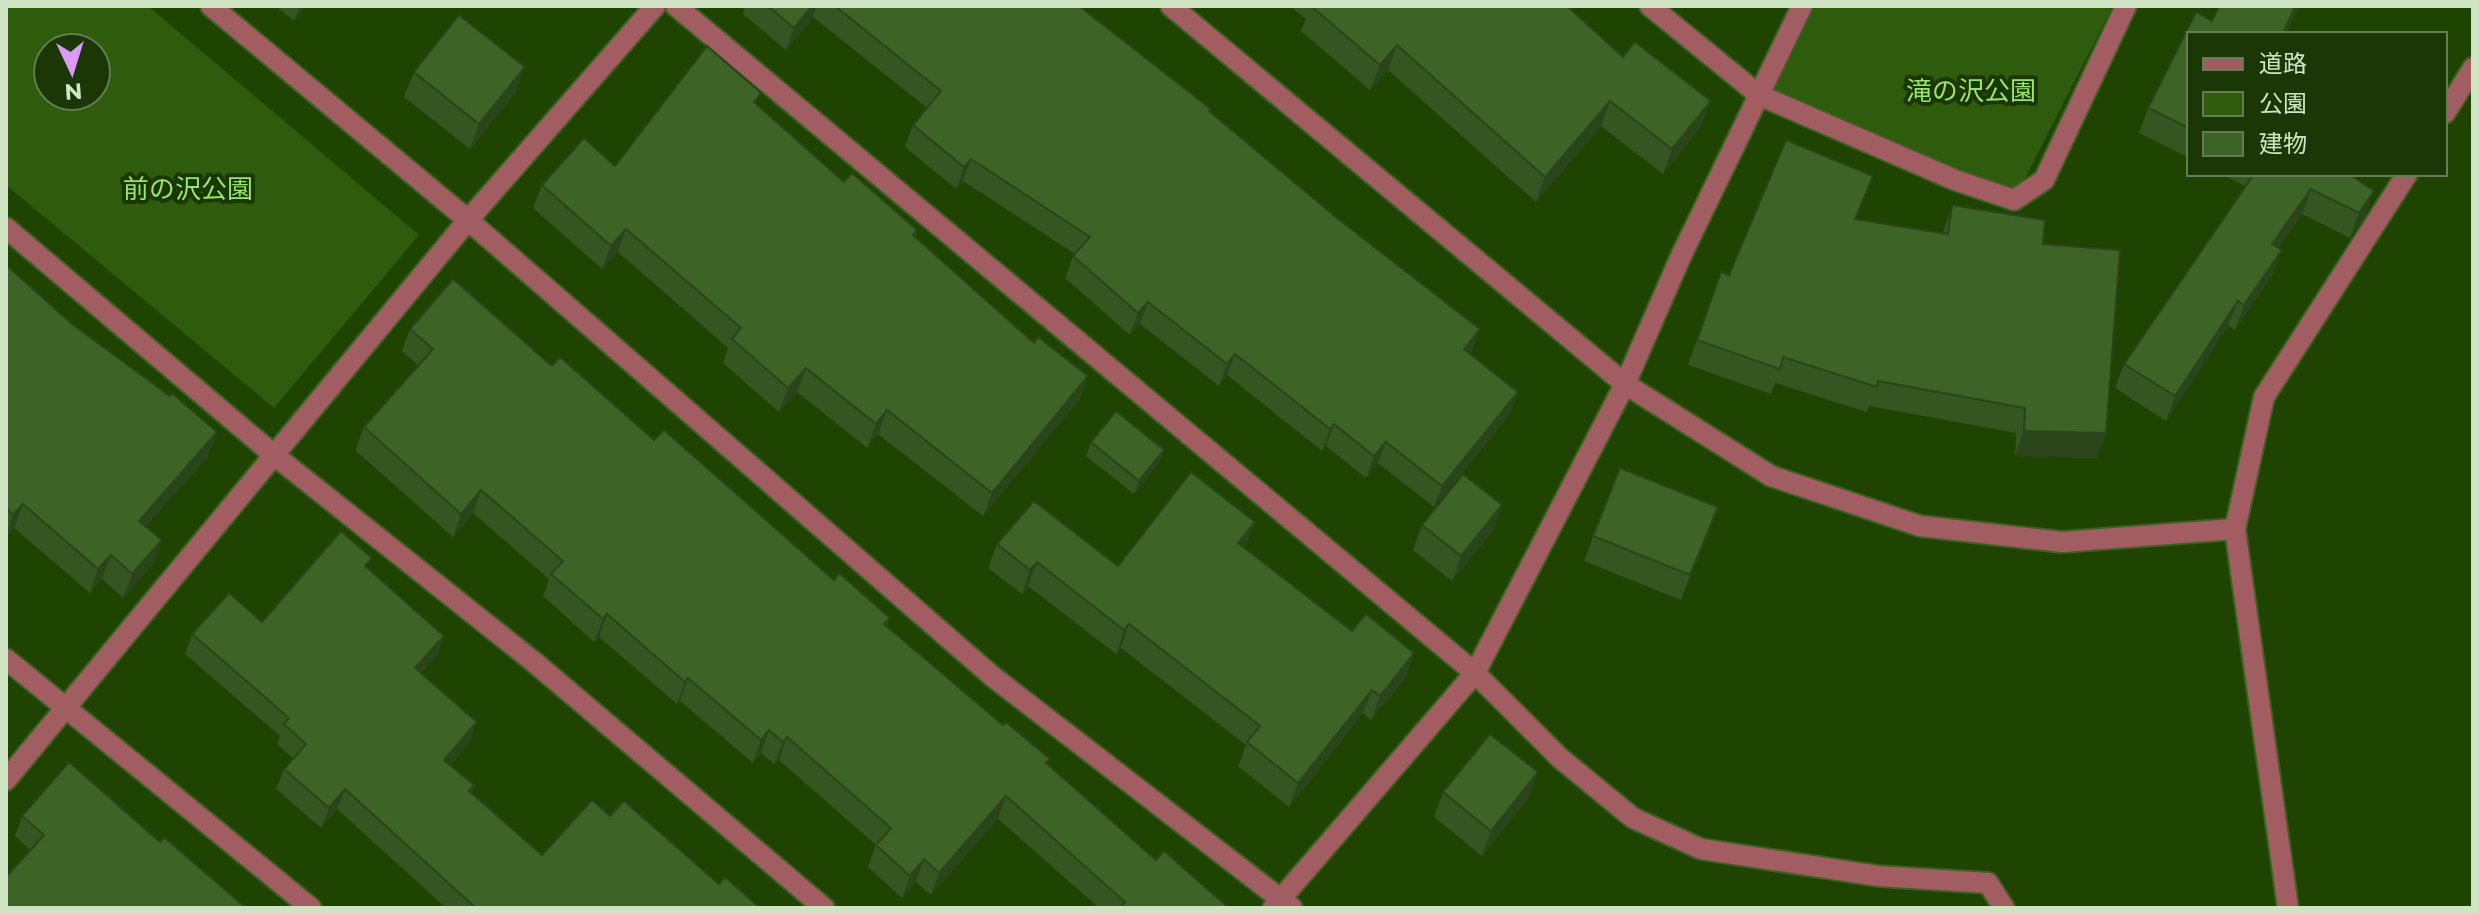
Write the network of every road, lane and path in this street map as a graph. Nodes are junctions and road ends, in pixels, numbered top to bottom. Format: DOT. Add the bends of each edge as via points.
graph roads {
  1 [pos="211,6"];
  2 [pos="655,6"];
  3 [pos="676,6"];
  4 [pos="1171,6"];
  5 [pos="1650,6"];
  6 [pos="1802,6"];
  7 [pos="2126,6"];
  8 [pos="2473,68"];
  9 [pos="1759,95"];
  10 [pos="2447,110"];
  11 [pos="2406,176"];
  12 [pos="468,220"];
  13 [pos="6,228"];
  14 [pos="1625,384"];
  15 [pos="274,455"];
  16 [pos="2235,529"];
  17 [pos="6,659"];
  18 [pos="1475,673"];
  19 [pos="66,711"];
  20 [pos="6,780"];
  21 [pos="1282,905"];
  22 [pos="311,908"];
  23 [pos="824,908"];
  24 [pos="2004,908"];
  25 [pos="2288,908"];
  1 -- 12 [label="street"];
  2 -- 12 [label="street"];
  3 -- 18 [label="street"];
  4 -- 14 [label="street"];
  5 -- 9 [label="street"];
  6 -- 9 [label="street"];
  7 -- 9 [label="street" via="2044,180 2014,200"];
  8 -- 10 [label="street"];
  9 -- 14 [label="street"];
  11 -- 16 [label="street" via="2264,397"];
  12 -- 15 [label="street"];
  12 -- 21 [label="street" via="992,676"];
  13 -- 15 [label="street"];
  14 -- 16 [label="street" via="1771,476 1920,526 2062,542"];
  14 -- 18 [label="street"];
  15 -- 19 [label="street"];
  15 -- 23 [label="street" via="534,662"];
  16 -- 25 [label="street"];
  17 -- 19 [label="street"];
  18 -- 21 [label="street"];
  18 -- 24 [label="street" via="1560,758 1633,818 1701,849 1878,876 1988,883"];
  19 -- 20 [label="street"];
  19 -- 22 [label="street"];
}
